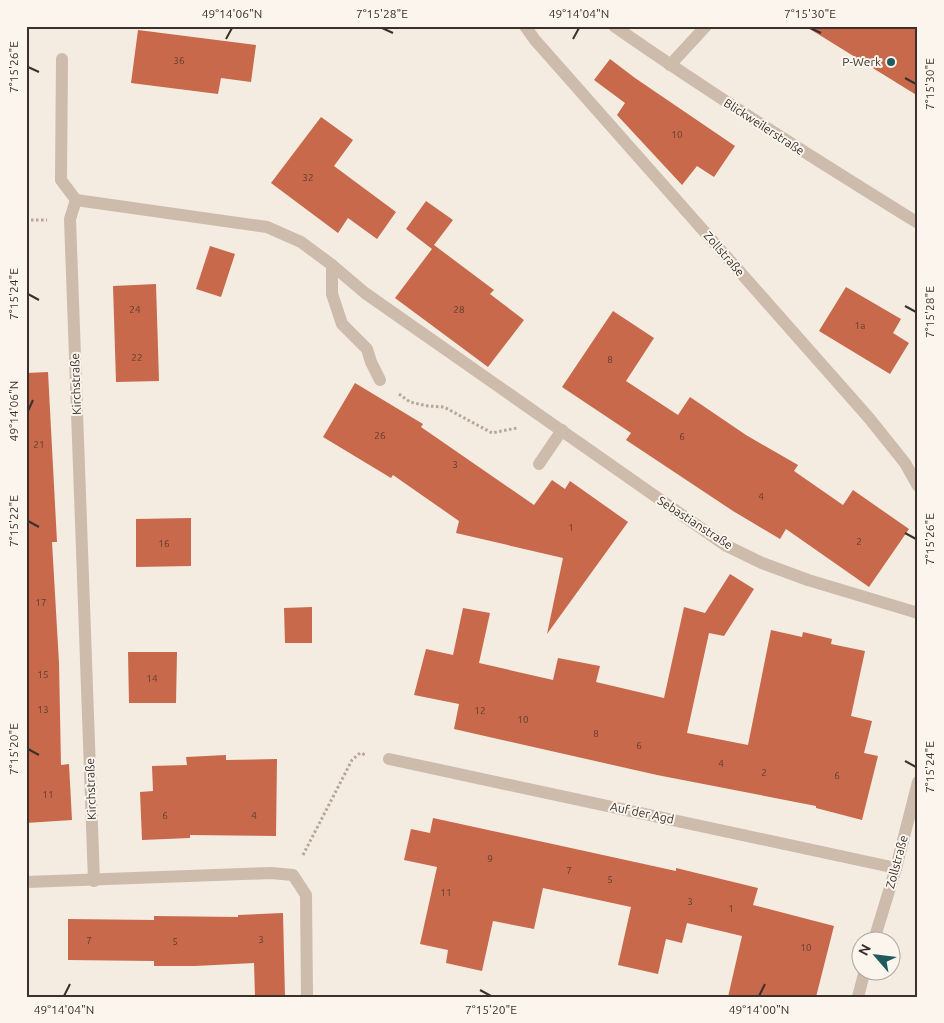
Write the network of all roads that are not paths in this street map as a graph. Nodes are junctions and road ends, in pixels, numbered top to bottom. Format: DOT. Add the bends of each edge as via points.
graph roads {
  1 [pos="525,26"];
  2 [pos="614,26"];
  3 [pos="706,26"];
  4 [pos="62,59"];
  5 [pos="670,65"];
  6 [pos="76,200"];
  7 [pos="918,223"];
  8 [pos="332,265"];
  9 [pos="380,380"];
  10 [pos="562,430"];
  11 [pos="539,464"];
  12 [pos="918,486"];
  13 [pos="918,613"];
  14 [pos="389,759"];
  15 [pos="918,782"];
  16 [pos="896,868"];
  17 [pos="94,881"];
  18 [pos="26,882"];
  19 [pos="877,930"];
  20 [pos="863,980"];
  21 [pos="307,997"];
  22 [pos="858,997"];
  1 -- 12 [label="street, Zollstraße" via="869,418 905,463"];
  2 -- 5 [label="street, Blickweilerstraße"];
  3 -- 5 [label="street"];
  4 -- 6 [label="street" via="61,180"];
  5 -- 7 [label="street, Blickweilerstraße" via="789,144"];
  6 -- 8 [label="street" via="267,227 301,242"];
  6 -- 17 [label="street, Kirchstraße" via="70,220"];
  8 -- 9 [label="street" via="332,294 342,324 368,349"];
  8 -- 10 [label="street, Sebastianstraße" via="365,293"];
  10 -- 11 [label="street"];
  10 -- 13 [label="street, Sebastianstraße" via="725,545 808,580"];
  14 -- 16 [label="street, Auf der Agd"];
  15 -- 16 [label="street, Zollstraße"];
  16 -- 19 [label="street, Zollstraße"];
  17 -- 18 [label="street"];
  17 -- 21 [label="street" via="293,874 306,895"];
  20 -- 22 [label="street"];
}
